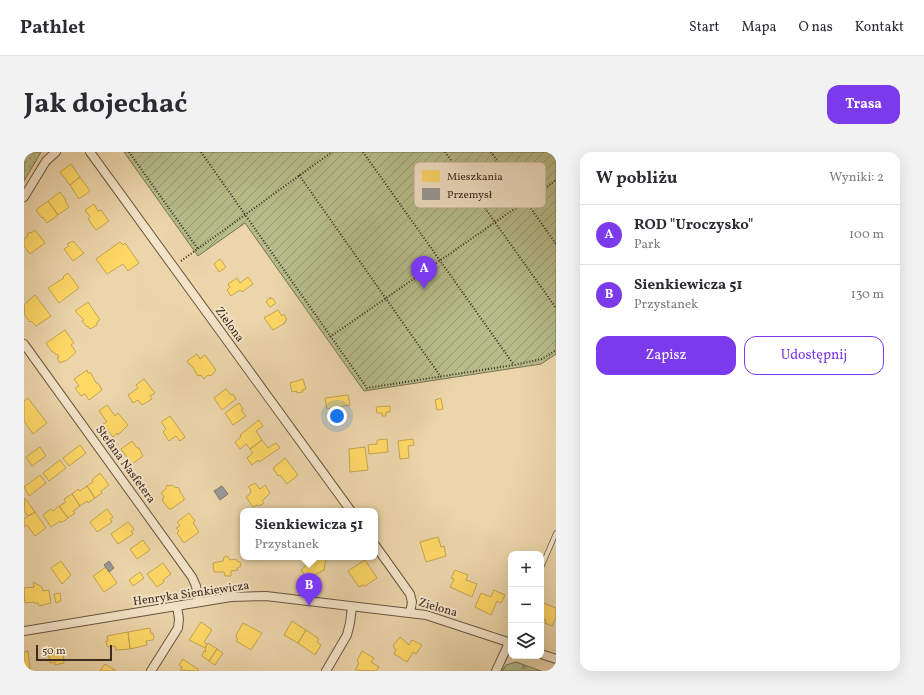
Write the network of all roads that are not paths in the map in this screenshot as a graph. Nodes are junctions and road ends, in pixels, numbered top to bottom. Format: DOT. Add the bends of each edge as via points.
graph roads {
  1 [pos="56,152"];
  2 [pos="90,152"];
  3 [pos="24,197"];
  4 [pos="24,344"];
  5 [pos="349,508"];
  6 [pos="556,533"];
  7 [pos="378,548"];
  8 [pos="544,561"];
  9 [pos="199,602"];
  10 [pos="177,606"];
  11 [pos="352,607"];
  12 [pos="410,613"];
  13 [pos="24,631"];
  14 [pos="508,640"];
  15 [pos="508,645"];
  16 [pos="544,655"];
  17 [pos="556,659"];
  18 [pos="151,671"];
  19 [pos="326,671"];
  20 [pos="496,671"];
  1 -- 3 [label="street" via="46,161"];
  2 -- 5 [label="street, Zielona"];
  4 -- 9 [label="street, Stefana Nasfetera" via="192,577"];
  6 -- 8 [label="lane"];
  7 -- 12 [label="street, Zielona" via="412,598"];
  9 -- 10 [label="street, Henryka Sienkiewicza"];
  9 -- 11 [label="street, Henryka Sienkiewicza" via="242,596 266,596"];
  10 -- 13 [label="street, Henryka Sienkiewicza"];
  10 -- 18 [label="street" via="178,628"];
  11 -- 12 [label="street, Henryka Sienkiewicza"];
  11 -- 19 [label="street" via="347,635"];
  12 -- 14 [label="street, Zielona"];
  15 -- 20 [label="street"];
  16 -- 17 [label="street"];
}
